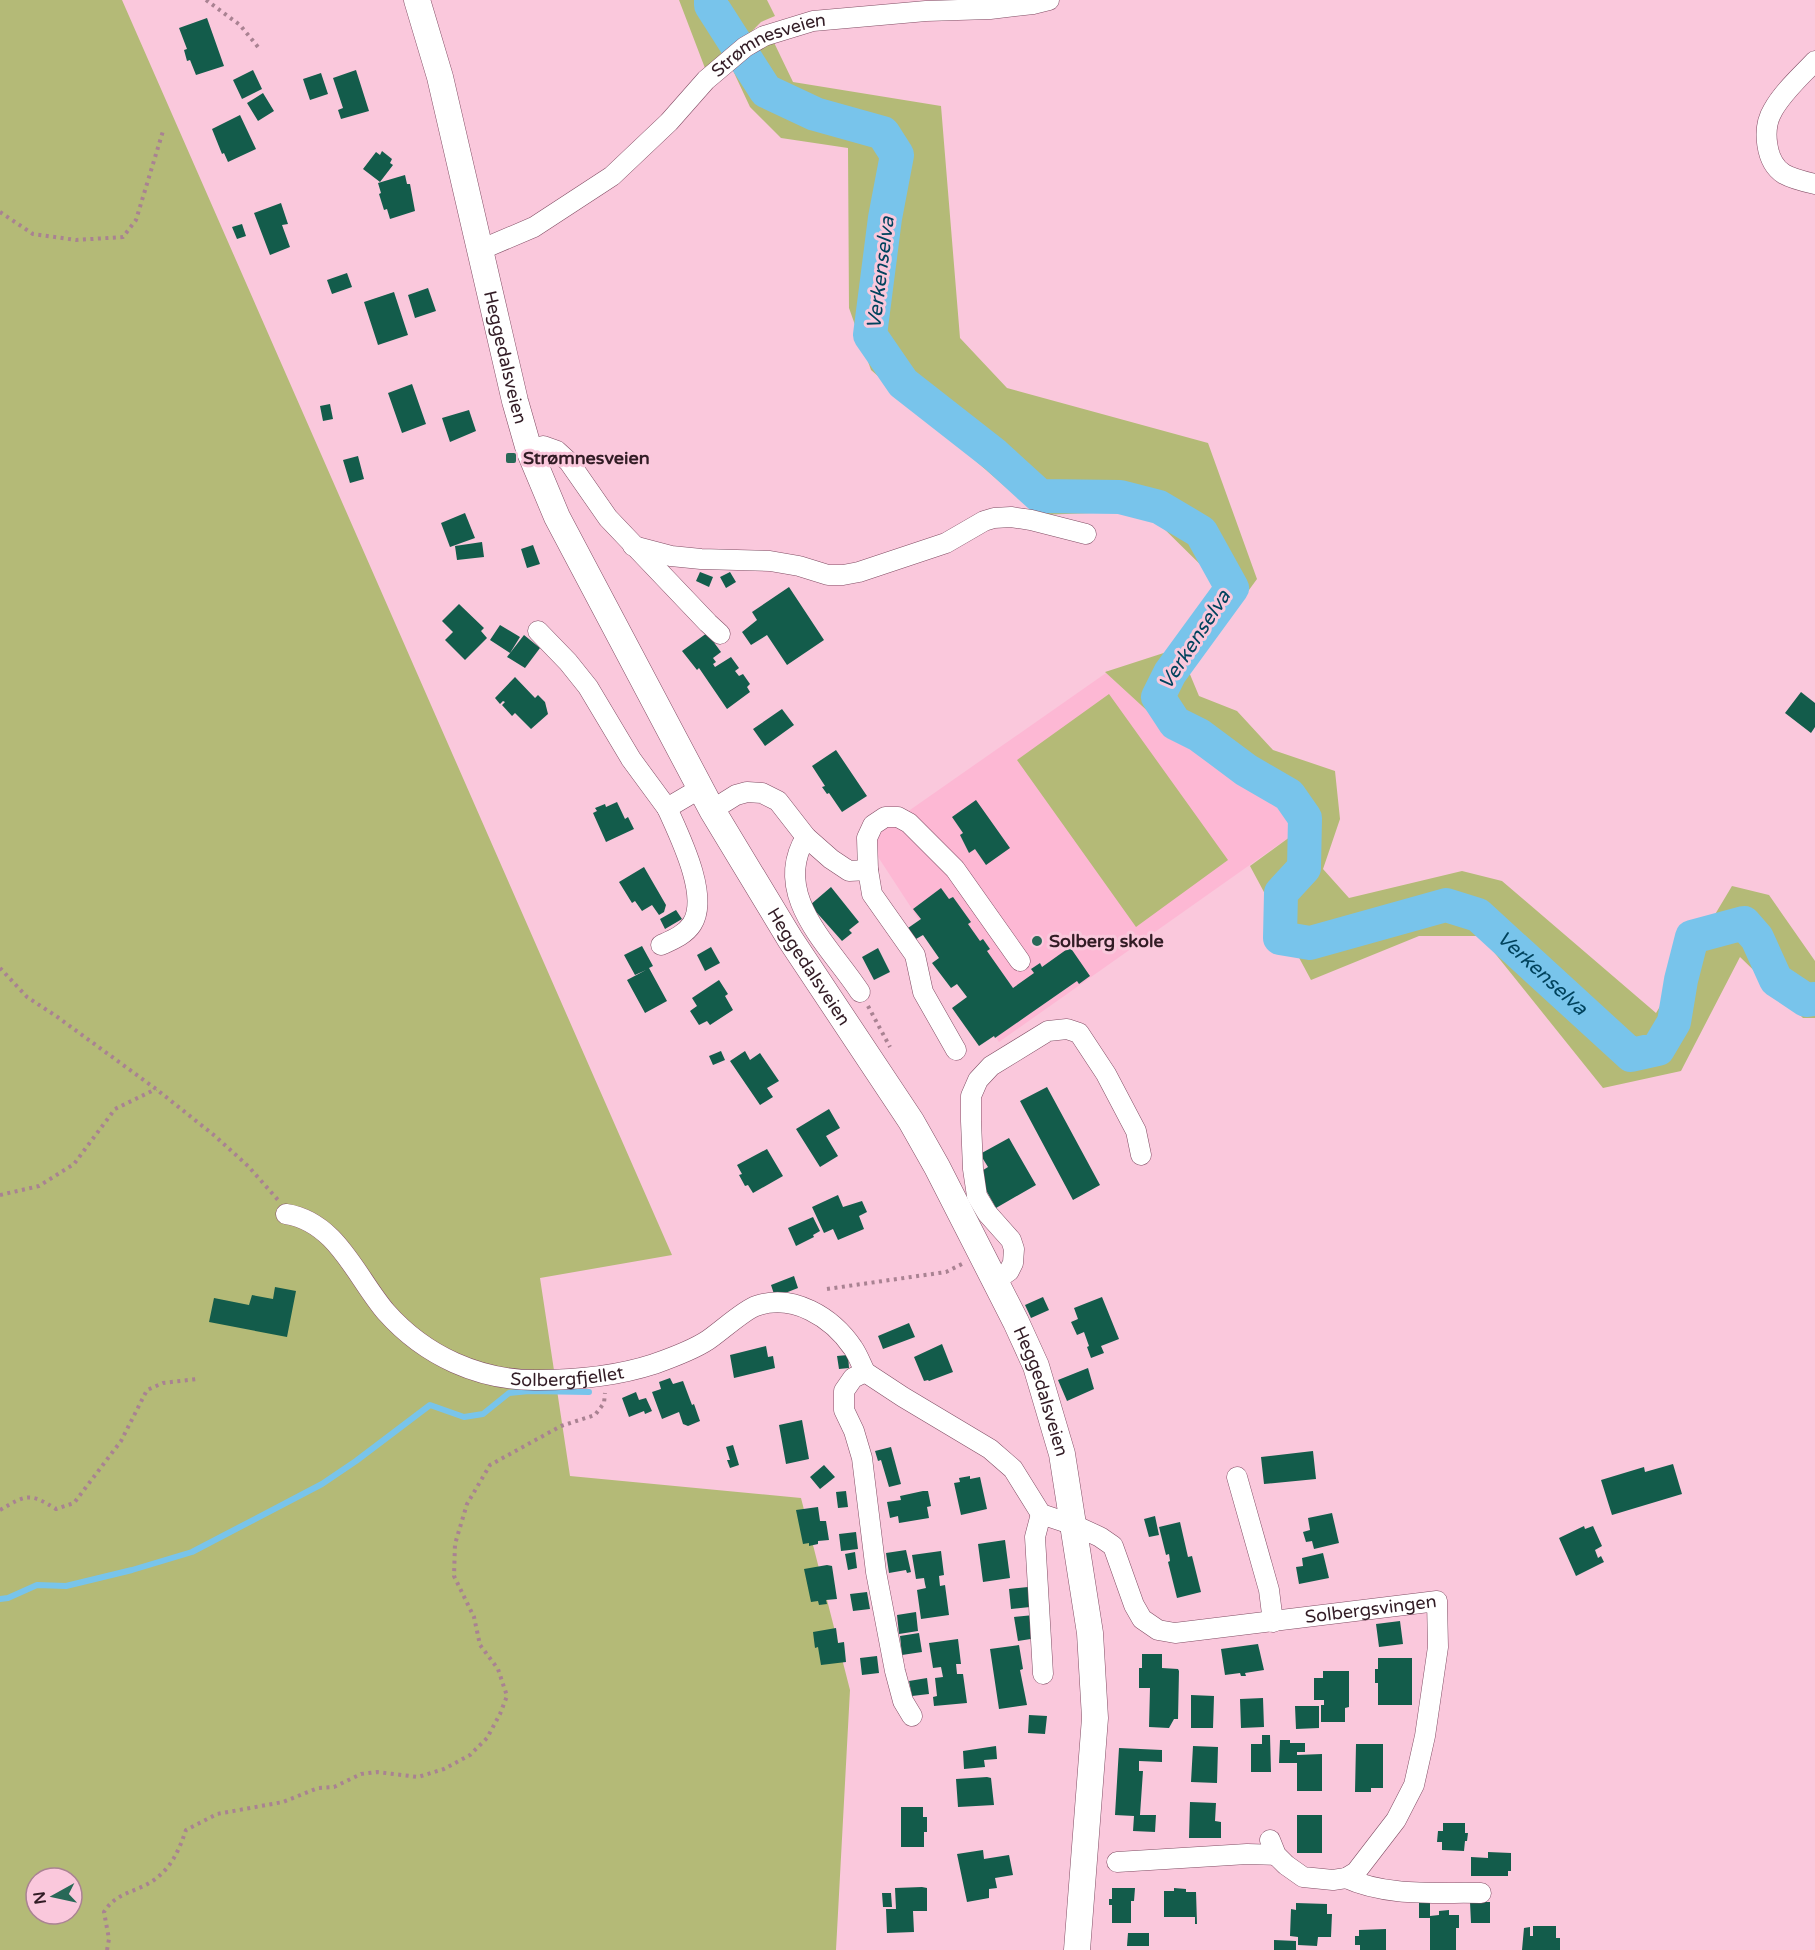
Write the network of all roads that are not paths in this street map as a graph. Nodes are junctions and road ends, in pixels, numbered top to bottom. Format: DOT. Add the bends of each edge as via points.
graph roads {
  1 [pos="417,0"];
  2 [pos="1049,0"];
  3 [pos="1815,61"];
  4 [pos="1815,184"];
  5 [pos="480,250"];
  6 [pos="529,450"];
  7 [pos="1086,534"];
  8 [pos="633,546"];
  9 [pos="538,631"];
  10 [pos="720,634"];
  11 [pos="706,799"];
  12 [pos="667,808"];
  13 [pos="806,837"];
  14 [pos="868,870"];
  15 [pos="661,945"];
  16 [pos="1020,961"];
  17 [pos="860,992"];
  18 [pos="956,1050"];
  19 [pos="1141,1155"];
  20 [pos="286,1214"];
  21 [pos="995,1281"];
  22 [pos="865,1372"];
  23 [pos="1238,1477"];
  24 [pos="1041,1514"];
  25 [pos="1074,1525"];
  26 [pos="1273,1622"];
  27 [pos="1043,1674"];
  28 [pos="912,1716"];
  29 [pos="1117,1862"];
  30 [pos="1346,1878"];
  31 [pos="1481,1893"];
  32 [pos="1077,1950"];
  1 -- 5 [label="main road, Heggedalsveien" via="440,77"];
  2 -- 5 [label="street, Strømnesveien" via="990,9 813,21 764,36 706,80 612,176 534,227"];
  3 -- 4 [label="street" via="1788,89 1772,112 1767,129 1771,158 1783,173"];
  5 -- 6 [label="main road, Heggedalsveien"];
  6 -- 8 [label="street" via="543,446 557,451 569,462"];
  6 -- 11 [label="main road, Heggedalsveien" via="557,517"];
  7 -- 8 [label="street" via="1030,520 994,519 946,543 843,575 770,561 671,556"];
  8 -- 10 [label="street"];
  9 -- 12 [label="street" via="588,687 631,759"];
  11 -- 12 [label="street"];
  11 -- 13 [label="street" via="762,793 778,801"];
  11 -- 21 [label="main road, Heggedalsveien" via="790,939 938,1167"];
  12 -- 15 [label="street" via="684,847 698,907 684,933"];
  13 -- 14 [label="street" via="849,871"];
  13 -- 17 [label="street" via="796,861 797,892 814,929"];
  14 -- 16 [label="street" via="867,838 873,825 885,817 898,817 909,823 956,868"];
  14 -- 18 [label="street" via="873,894 915,956 923,992"];
  19 -- 21 [label="street" via="1136,1131 1106,1074 1079,1034 1067,1029 1048,1031 991,1066 971,1095 971,1122 977,1197 1014,1249 1014,1263"];
  20 -- 22 [label="street, Solbergfjellet" via="302,1217 324,1230 387,1312 433,1353 466,1369 496,1377 537,1380 606,1377 655,1364 705,1342 754,1306 777,1302 794,1303 814,1311 835,1327 853,1348"];
  21 -- 25 [label="main road, Heggedalsveien" via="1036,1366 1049,1406"];
  22 -- 24 [label="street, Solbergfjellet" via="990,1449 1013,1469"];
  22 -- 28 [label="street" via="853,1378 844,1391 844,1410 862,1458 876,1572 895,1671 903,1701"];
  23 -- 26 [label="street" via="1269,1590"];
  24 -- 25 [label="street"];
  24 -- 27 [label="street" via="1035,1537"];
  25 -- 26 [label="street, Solbergsvingen" via="1113,1546 1134,1605 1142,1619 1158,1630 1175,1633"];
  25 -- 32 [label="main road, Heggedalsveien" via="1090,1633 1095,1718"];
  26 -- 30 [label="street, Solbergsvingen" via="1437,1601 1438,1647 1414,1785 1375,1848 1356,1872"];
  29 -- 30 [label="street" via="1246,1854 1273,1848 1286,1865 1303,1876"];
  30 -- 31 [label="street" via="1364,1886"];
}
